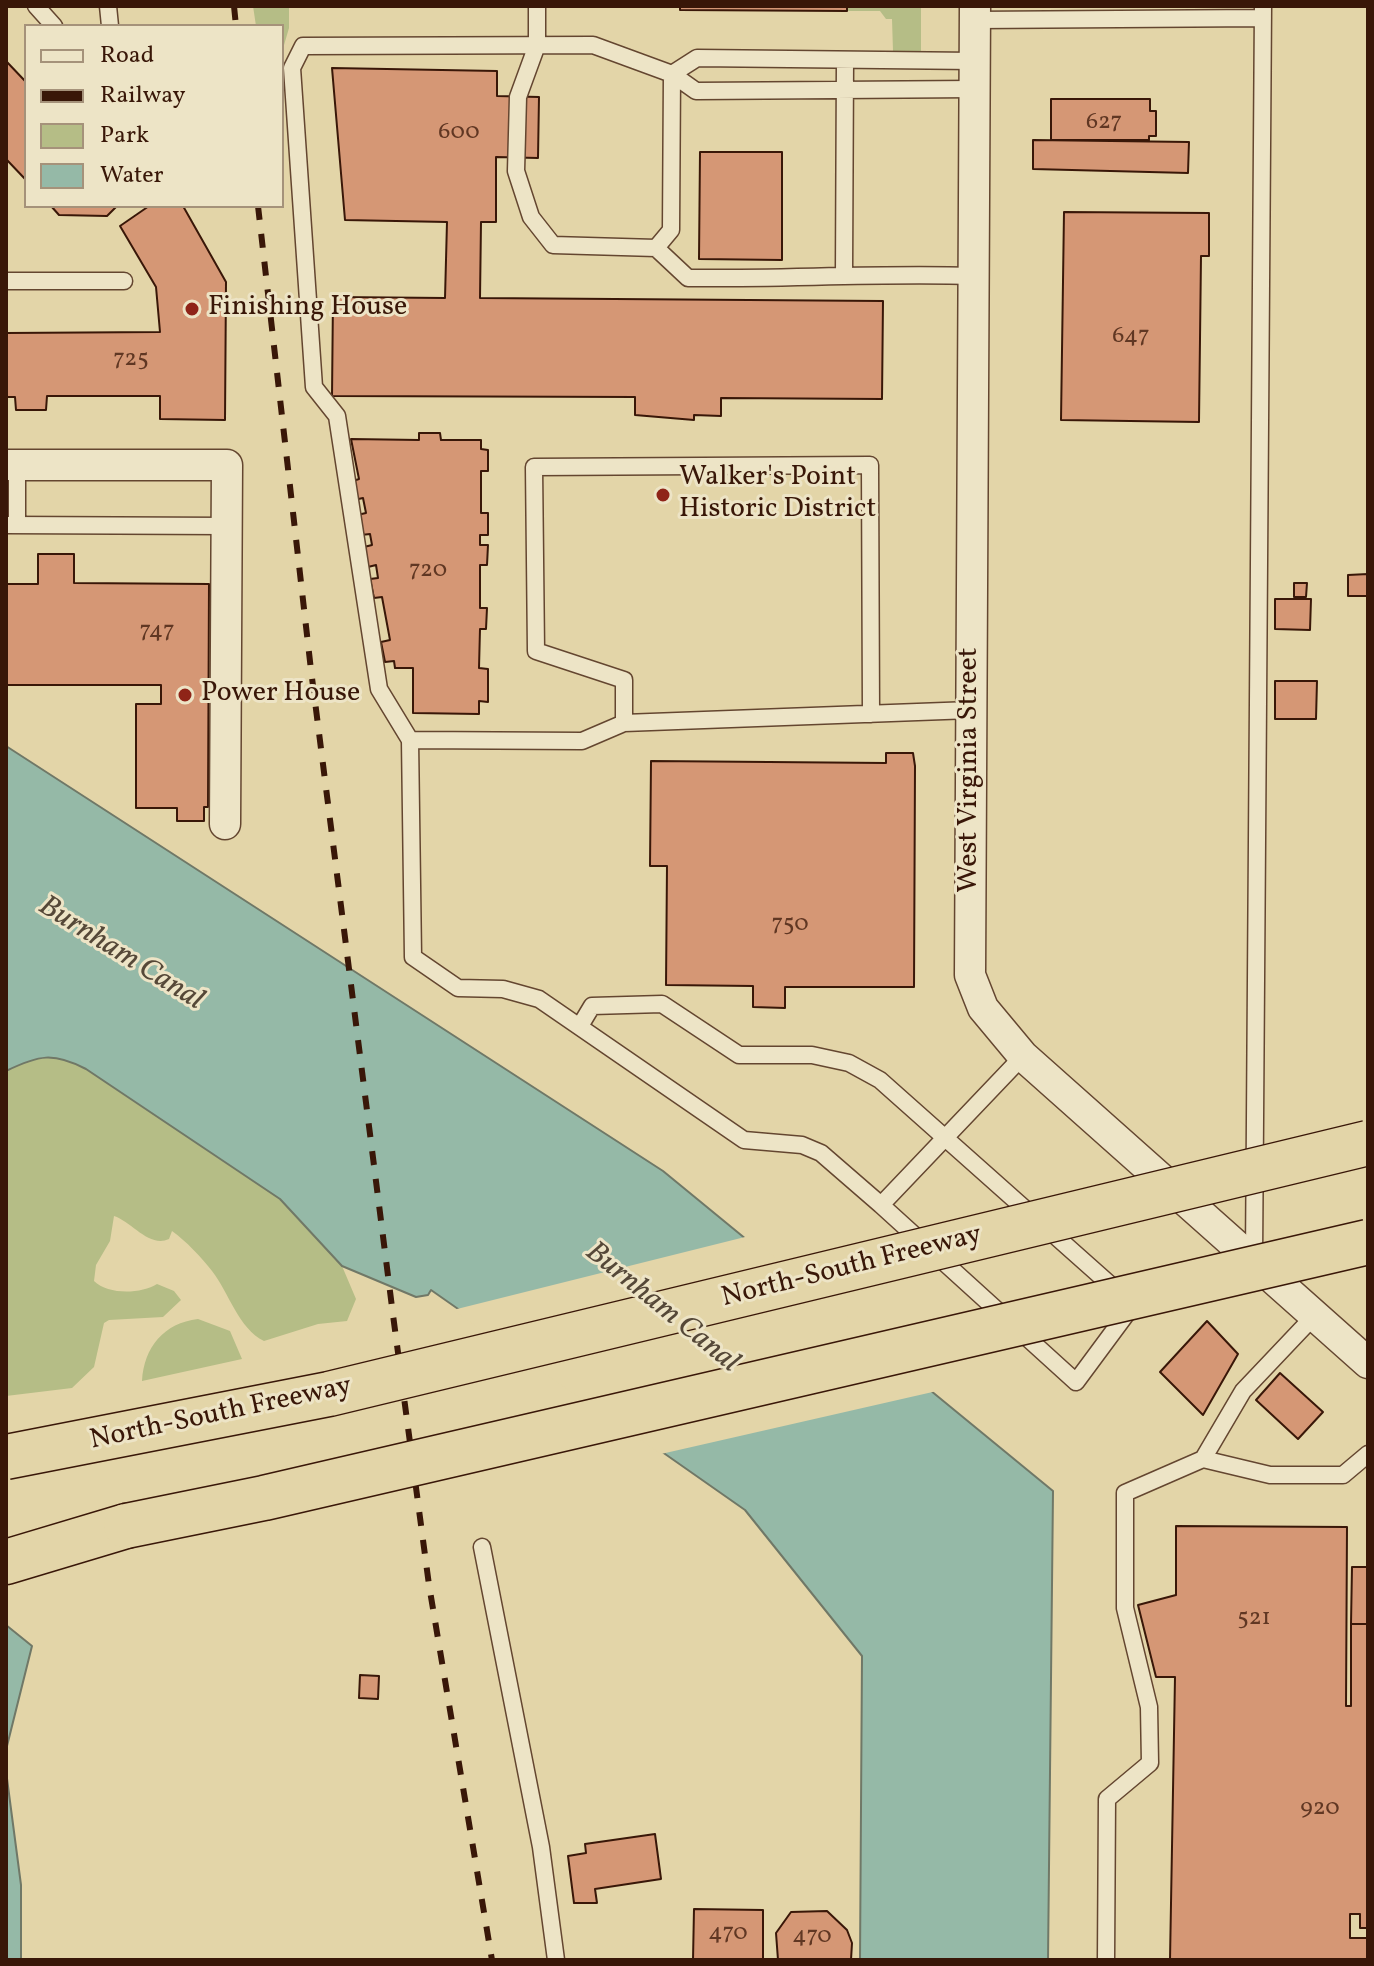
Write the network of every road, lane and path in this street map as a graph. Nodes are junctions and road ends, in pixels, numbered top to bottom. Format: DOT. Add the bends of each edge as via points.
graph roads {
  1 [pos="36,6"];
  2 [pos="537,6"];
  3 [pos="1263,12"];
  4 [pos="975,13"];
  5 [pos="52,24"];
  6 [pos="537,45"];
  7 [pos="845,60"];
  8 [pos="672,74"];
  9 [pos="975,75"];
  10 [pos="846,92"];
  11 [pos="656,248"];
  12 [pos="844,274"];
  13 [pos="974,276"];
  14 [pos="6,281"];
  15 [pos="124,281"];
  16 [pos="12,465"];
  17 [pos="12,525"];
  18 [pos="227,526"];
  19 [pos="971,710"];
  20 [pos="871,714"];
  21 [pos="624,723"];
  22 [pos="410,740"];
  23 [pos="225,824"];
  24 [pos="580,1026"];
  25 [pos="1023,1056"];
  26 [pos="944,1139"];
  27 [pos="1368,1143"];
  28 [pos="881,1205"];
  29 [pos="1368,1242"];
  30 [pos="1254,1258"];
  31 [pos="1316,1314"];
  32 [pos="1368,1363"];
  33 [pos="1368,1454"];
  34 [pos="6,1457"];
  35 [pos="1203,1459"];
  36 [pos="126,1526"];
  37 [pos="6,1545"];
  38 [pos="482,1547"];
  39 [pos="6,1562"];
  40 [pos="556,1960"];
  41 [pos="1106,1960"];
  1 -- 5 [label="lane"];
  2 -- 6 [label="lane"];
  3 -- 4 [label="lane"];
  3 -- 30 [label="lane"];
  4 -- 9 [label="street, West Virginia Street"];
  6 -- 8 [label="lane" via="593,45"];
  6 -- 11 [label="lane" via="518,97 516,171 531,217 553,245"];
  6 -- 22 [label="lane" via="303,46 292,68 314,387 337,416 379,689"];
  7 -- 8 [label="lane" via="697,58"];
  7 -- 9 [label="lane"];
  7 -- 10 [label="lane"];
  8 -- 10 [label="lane" via="696,91"];
  8 -- 11 [label="lane" via="671,230"];
  9 -- 10 [label="lane"];
  9 -- 13 [label="street, West Virginia Street"];
  10 -- 12 [label="lane"];
  11 -- 12 [label="lane" via="688,278"];
  12 -- 13 [label="lane"];
  13 -- 19 [label="street, West Virginia Street"];
  14 -- 15 [label="lane"];
  16 -- 17 [label="lane"];
  16 -- 18 [label="street" via="227,465"];
  17 -- 18 [label="lane"];
  18 -- 23 [label="street"];
  19 -- 20 [label="lane"];
  19 -- 25 [label="street, West Virginia Street" via="970,975 983,1008"];
  20 -- 21 [label="lane"];
  20 -- 21 [label="lane" via="870,465 534,467 536,651 624,680"];
  21 -- 22 [label="lane" via="582,741"];
  22 -- 24 [label="lane" via="413,957 458,988 503,989 539,999"];
  24 -- 26 [label="lane" via="592,1006 662,1004 739,1055 812,1055 849,1063 880,1080"];
  24 -- 28 [label="lane" via="744,1140 802,1145 821,1153"];
  25 -- 26 [label="lane"];
  25 -- 30 [label="street, West Virginia Street"];
  26 -- 28 [label="lane"];
  26 -- 28 [label="lane" via="1133,1305 1076,1382"];
  27 -- 34 [label="highway, North-South Freeway, bridge" via="329,1394"];
  29 -- 36 [label="highway, bridge"];
  30 -- 31 [label="street, West Virginia Street"];
  31 -- 32 [label="street, West Virginia Street"];
  31 -- 35 [label="lane" via="1243,1391"];
  33 -- 35 [label="lane" via="1343,1475 1270,1475"];
  35 -- 41 [label="lane" via="1125,1493 1125,1608 1149,1707 1150,1763 1107,1799"];
  36 -- 37 [label="highway"];
  36 -- 39 [label="highway"];
  38 -- 40 [label="lane" via="541,1847"];
}
